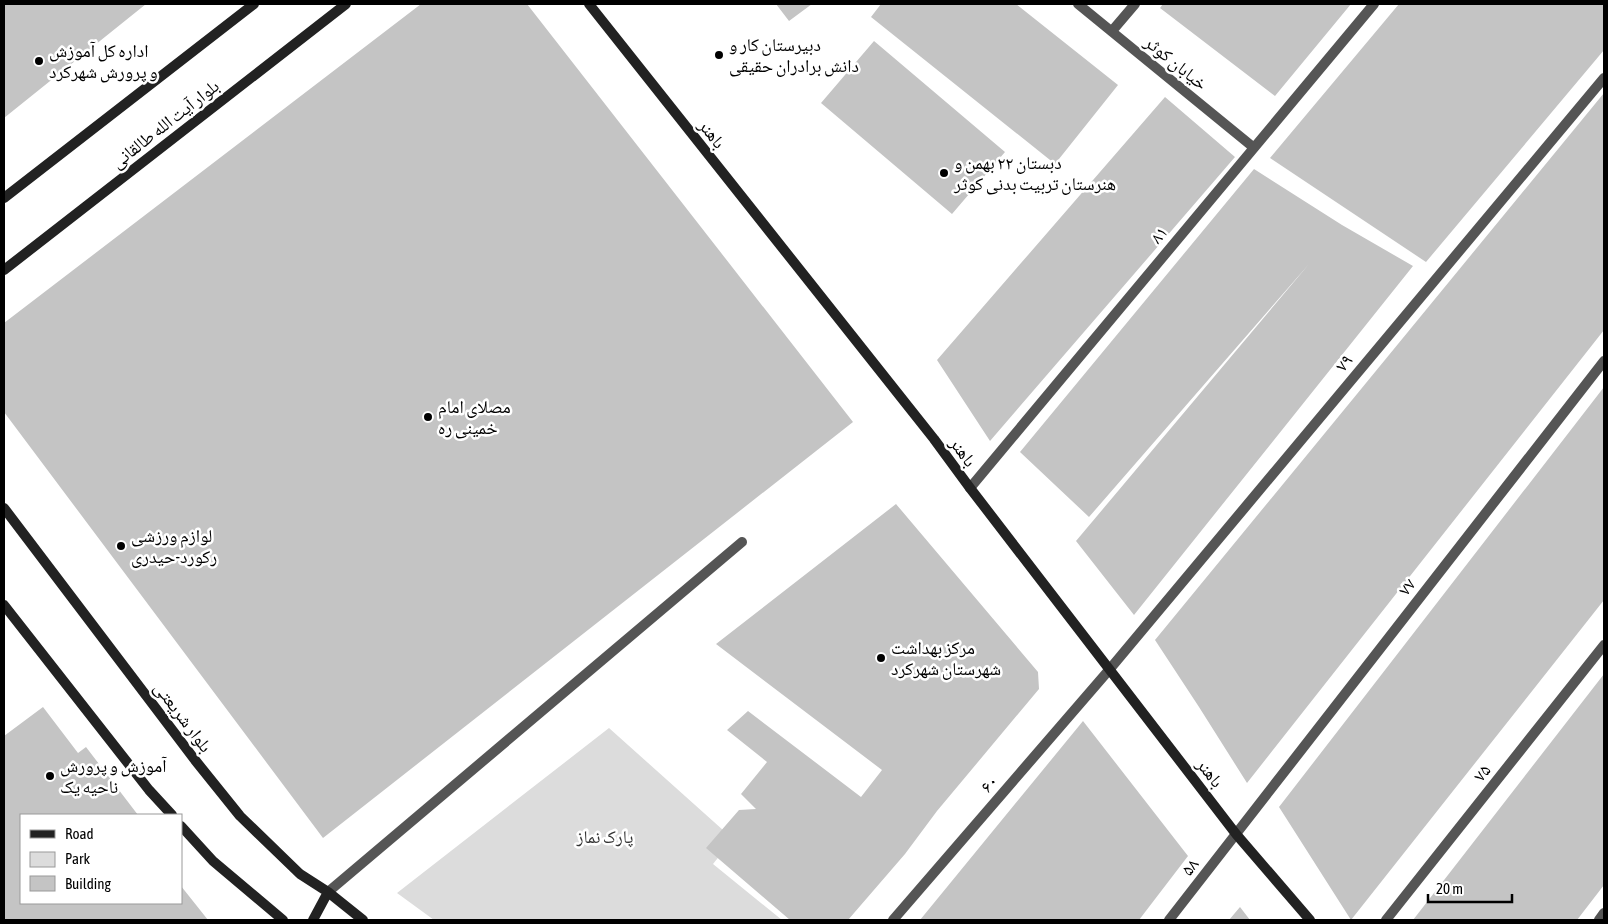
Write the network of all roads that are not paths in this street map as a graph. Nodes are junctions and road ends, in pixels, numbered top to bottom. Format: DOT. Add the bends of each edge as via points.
graph roads {
  1 [pos="254,4"];
  2 [pos="346,4"];
  3 [pos="589,4"];
  4 [pos="1078,4"];
  5 [pos="1135,4"];
  6 [pos="1374,4"];
  7 [pos="1112,31"];
  8 [pos="1604,78"];
  9 [pos="1253,147"];
  10 [pos="4,198"];
  11 [pos="4,270"];
  12 [pos="1604,361"];
  13 [pos="970,488"];
  14 [pos="4,508"];
  15 [pos="742,542"];
  16 [pos="4,606"];
  17 [pos="1604,645"];
  18 [pos="1109,670"];
  19 [pos="171,814"];
  20 [pos="182,827"];
  21 [pos="1236,834"];
  22 [pos="328,892"];
  23 [pos="1604,913"];
  24 [pos="283,920"];
  25 [pos="313,920"];
  26 [pos="363,920"];
  27 [pos="893,920"];
  28 [pos="1169,920"];
  29 [pos="1310,920"];
  30 [pos="1386,920"];
  31 [pos="1599,920"];
  1 -- 10 [label="main road"];
  2 -- 11 [label="main road, بلوار آیت الله طالقانی"];
  3 -- 13 [label="main road, باهنر"];
  4 -- 7 [label="street, خیابان کوثر"];
  5 -- 7 [label="street"];
  6 -- 9 [label="street, ۸۱"];
  7 -- 9 [label="street, خیابان کوثر"];
  8 -- 18 [label="street, ۷۹"];
  9 -- 13 [label="street, ۸۱"];
  12 -- 21 [label="street, ۷۷"];
  13 -- 18 [label="main road, باهنر"];
  14 -- 22 [label="main road, بلوار شریعتی" via="240,816 300,874"];
  15 -- 22 [label="street"];
  16 -- 19 [label="main road" via="148,790"];
  17 -- 30 [label="street, ۷۵"];
  18 -- 21 [label="main road, باهنر"];
  18 -- 27 [label="street, ۶۰"];
  20 -- 24 [label="main road" via="213,861"];
  21 -- 28 [label="street, ۵۸"];
  21 -- 29 [label="main road, باهنر"];
  22 -- 25 [label="main road"];
  22 -- 26 [label="main road, بلوار شریعتی"];
  23 -- 31 [label="street"];
}
